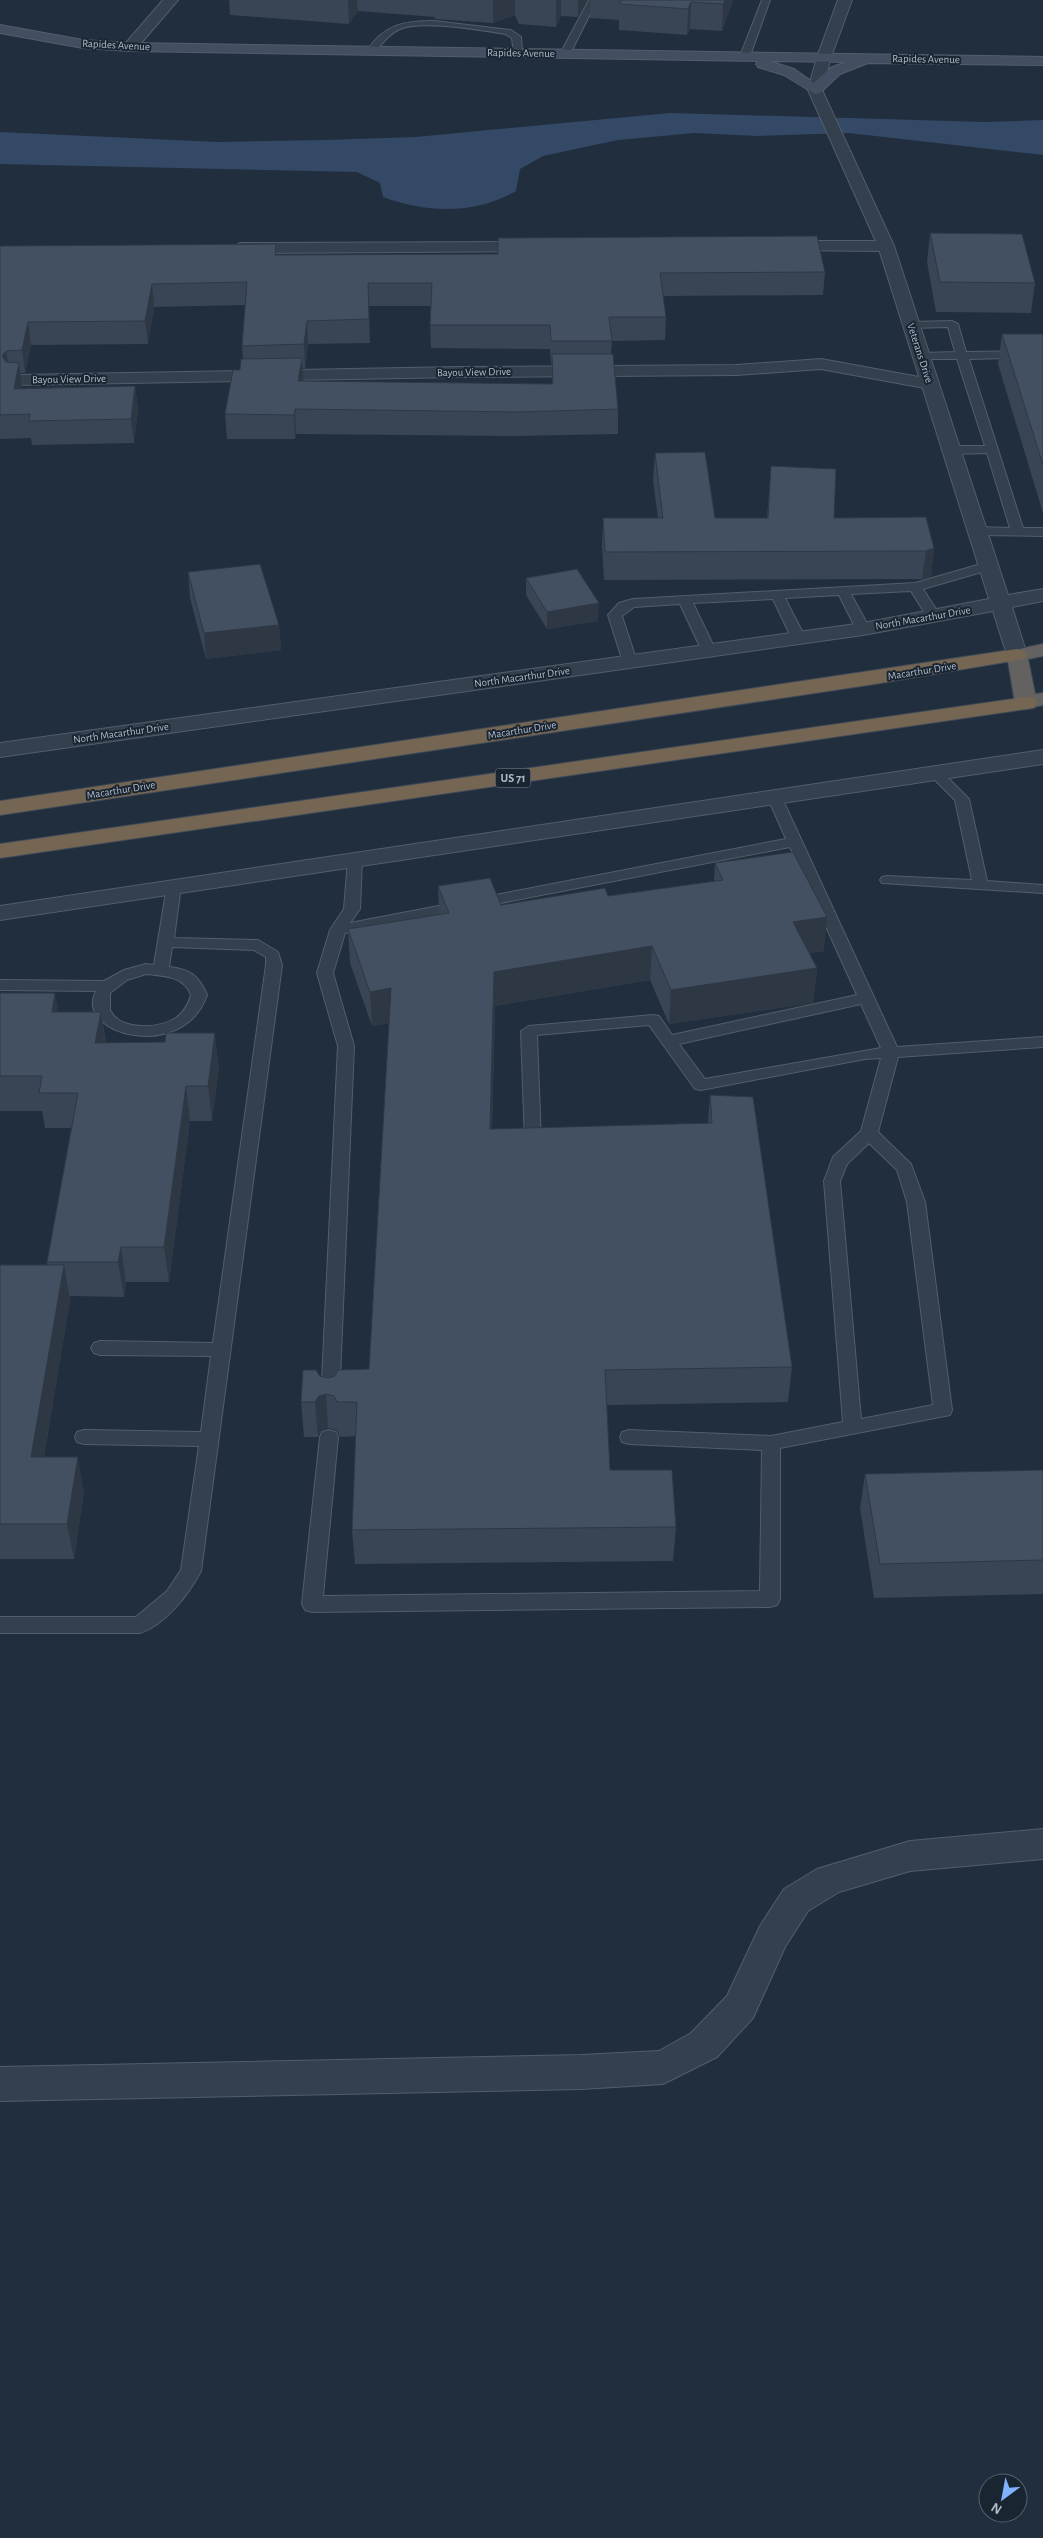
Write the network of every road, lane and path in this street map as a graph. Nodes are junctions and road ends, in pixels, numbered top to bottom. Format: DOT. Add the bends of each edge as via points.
graph roads {
  1 [pos="171,0"];
  2 [pos="593,0"];
  3 [pos="766,0"];
  4 [pos="845,0"];
  5 [pos="0,29"];
  6 [pos="130,47"];
  7 [pos="372,51"];
  8 [pos="517,53"];
  9 [pos="565,54"];
  10 [pos="730,56"];
  11 [pos="745,56"];
  12 [pos="824,57"];
  13 [pos="878,58"];
  14 [pos="1043,61"];
  15 [pos="816,93"];
  16 [pos="766,246"];
  17 [pos="886,246"];
  18 [pos="546,247"];
  19 [pos="227,248"];
  20 [pos="911,325"];
  21 [pos="1043,354"];
  22 [pos="921,356"];
  23 [pos="962,356"];
  24 [pos="16,380"];
  25 [pos="930,384"];
  26 [pos="991,449"];
  27 [pos="952,450"];
  28 [pos="978,531"];
  29 [pos="1018,532"];
  30 [pos="1043,532"];
  31 [pos="988,566"];
  32 [pos="916,587"];
  33 [pos="843,591"];
  34 [pos="777,595"];
  35 [pos="1043,595"];
  36 [pos="685,600"];
  37 [pos="1000,604"];
  38 [pos="934,617"];
  39 [pos="863,629"];
  40 [pos="799,638"];
  41 [pos="1043,650"];
  42 [pos="709,651"];
  43 [pos="1017,655"];
  44 [pos="630,662"];
  45 [pos="1034,701"];
  46 [pos="0,750"];
  47 [pos="1041,765"];
  48 [pos="935,773"];
  49 [pos="774,796"];
  50 [pos="0,808"];
  51 [pos="795,842"];
  52 [pos="0,851"];
  53 [pos="355,859"];
  54 [pos="887,880"];
  55 [pos="980,884"];
  56 [pos="174,886"];
  57 [pos="1043,889"];
  58 [pos="0,912"];
  59 [pos="338,930"];
  60 [pos="166,942"];
  61 [pos="161,969"];
  62 [pos="0,985"];
  63 [pos="107,986"];
  64 [pos="866,998"];
  65 [pos="669,1041"];
  66 [pos="1043,1042"];
  67 [pos="891,1052"];
  68 [pos="868,1133"];
  69 [pos="533,1143"];
  70 [pos="100,1348"];
  71 [pos="222,1350"];
  72 [pos="330,1404"];
  73 [pos="853,1428"];
  74 [pos="84,1437"];
  75 [pos="329,1437"];
  76 [pos="629,1437"];
  77 [pos="210,1439"];
  78 [pos="771,1443"];
  79 [pos="0,1625"];
  80 [pos="1043,1844"];
  81 [pos="0,2084"];
  1 -- 6 [label="street"];
  2 -- 9 [label="lane"];
  3 -- 11 [label="lane"];
  4 -- 12 [label="street"];
  5 -- 6 [label="main road, Rapides Avenue" via="84,44"];
  6 -- 7 [label="main road, Rapides Avenue"];
  7 -- 8 [label="main road, Rapides Avenue"];
  7 -- 8 [label="lane" via="378,41 397,27 417,24 508,32 516,37"];
  8 -- 9 [label="main road, Rapides Avenue"];
  9 -- 10 [label="main road, Rapides Avenue"];
  10 -- 11 [label="main road, Rapides Avenue"];
  10 -- 15 [label="main road" via="789,72"];
  11 -- 12 [label="main road, Rapides Avenue"];
  12 -- 13 [label="main road, Rapides Avenue"];
  12 -- 15 [label="street"];
  13 -- 14 [label="main road, Rapides Avenue"];
  13 -- 15 [label="main road" via="835,71"];
  15 -- 17 [label="street, Veterans Drive"];
  16 -- 17 [label="street"];
  17 -- 20 [label="street, Veterans Drive"];
  18 -- 19 [label="street"];
  20 -- 22 [label="street, Veterans Drive"];
  20 -- 23 [label="lane" via="952,324"];
  21 -- 23 [label="lane"];
  22 -- 23 [label="lane"];
  22 -- 25 [label="street, Veterans Drive"];
  23 -- 26 [label="lane"];
  24 -- 25 [label="street, Bayou View Drive" via="736,370 821,364"];
  25 -- 27 [label="street, Veterans Drive"];
  26 -- 27 [label="lane"];
  26 -- 29 [label="lane"];
  27 -- 28 [label="street, Veterans Drive"];
  28 -- 29 [label="lane"];
  28 -- 31 [label="street, Veterans Drive"];
  29 -- 30 [label="lane"];
  31 -- 32 [label="lane"];
  31 -- 37 [label="street, Veterans Drive"];
  32 -- 33 [label="lane"];
  32 -- 38 [label="lane"];
  33 -- 34 [label="lane"];
  33 -- 39 [label="lane"];
  34 -- 36 [label="lane"];
  34 -- 40 [label="lane"];
  35 -- 37 [label="street, North Macarthur Drive"];
  36 -- 42 [label="lane"];
  36 -- 44 [label="lane" via="633,603 618,611 616,622"];
  37 -- 38 [label="street, North Macarthur Drive"];
  37 -- 43 [label="street, Veterans Drive"];
  38 -- 39 [label="street, North Macarthur Drive"];
  39 -- 40 [label="street, North Macarthur Drive"];
  40 -- 42 [label="street, North Macarthur Drive"];
  41 -- 43 [label="highway, Macarthur Drive"];
  42 -- 44 [label="street, North Macarthur Drive"];
  43 -- 45 [label="highway"];
  43 -- 50 [label="highway, Macarthur Drive"];
  44 -- 46 [label="street, North Macarthur Drive"];
  45 -- 52 [label="highway, US 71"];
  47 -- 48 [label="street"];
  48 -- 49 [label="street"];
  48 -- 55 [label="lane" via="962,799"];
  49 -- 51 [label="lane"];
  49 -- 53 [label="street"];
  51 -- 59 [label="lane"];
  51 -- 64 [label="lane"];
  53 -- 56 [label="street"];
  53 -- 59 [label="lane" via="352,909"];
  54 -- 55 [label="lane"];
  55 -- 57 [label="lane"];
  56 -- 58 [label="street"];
  56 -- 60 [label="lane"];
  59 -- 72 [label="lane" via="325,973 346,1046"];
  60 -- 61 [label="lane"];
  60 -- 71 [label="lane" via="258,945 273,955"];
  61 -- 63 [label="lane" via="131,972"];
  61 -- 63 [label="lane" via="190,978 200,998 187,1019 173,1026 156,1031 138,1031 112,1022 103,1014 100,1005 101,995"];
  62 -- 63 [label="lane"];
  64 -- 65 [label="lane"];
  64 -- 67 [label="lane"];
  65 -- 67 [label="lane" via="701,1086 865,1054"];
  65 -- 69 [label="lane" via="653,1020 529,1031"];
  66 -- 67 [label="lane"];
  67 -- 68 [label="lane"];
  68 -- 73 [label="lane" via="839,1161 832,1181"];
  68 -- 73 [label="lane" via="905,1168 916,1202 943,1410"];
  70 -- 71 [label="lane"];
  71 -- 77 [label="lane"];
  73 -- 78 [label="lane"];
  74 -- 77 [label="lane"];
  75 -- 78 [label="lane" via="312,1604 770,1599"];
  76 -- 78 [label="lane"];
  77 -- 79 [label="lane" via="191,1571 174,1597 140,1625"];
  80 -- 81 [label="street" via="910,1856 829,1880 796,1900 772,1937 740,2007 704,2045 663,2066 581,2072"];
}
